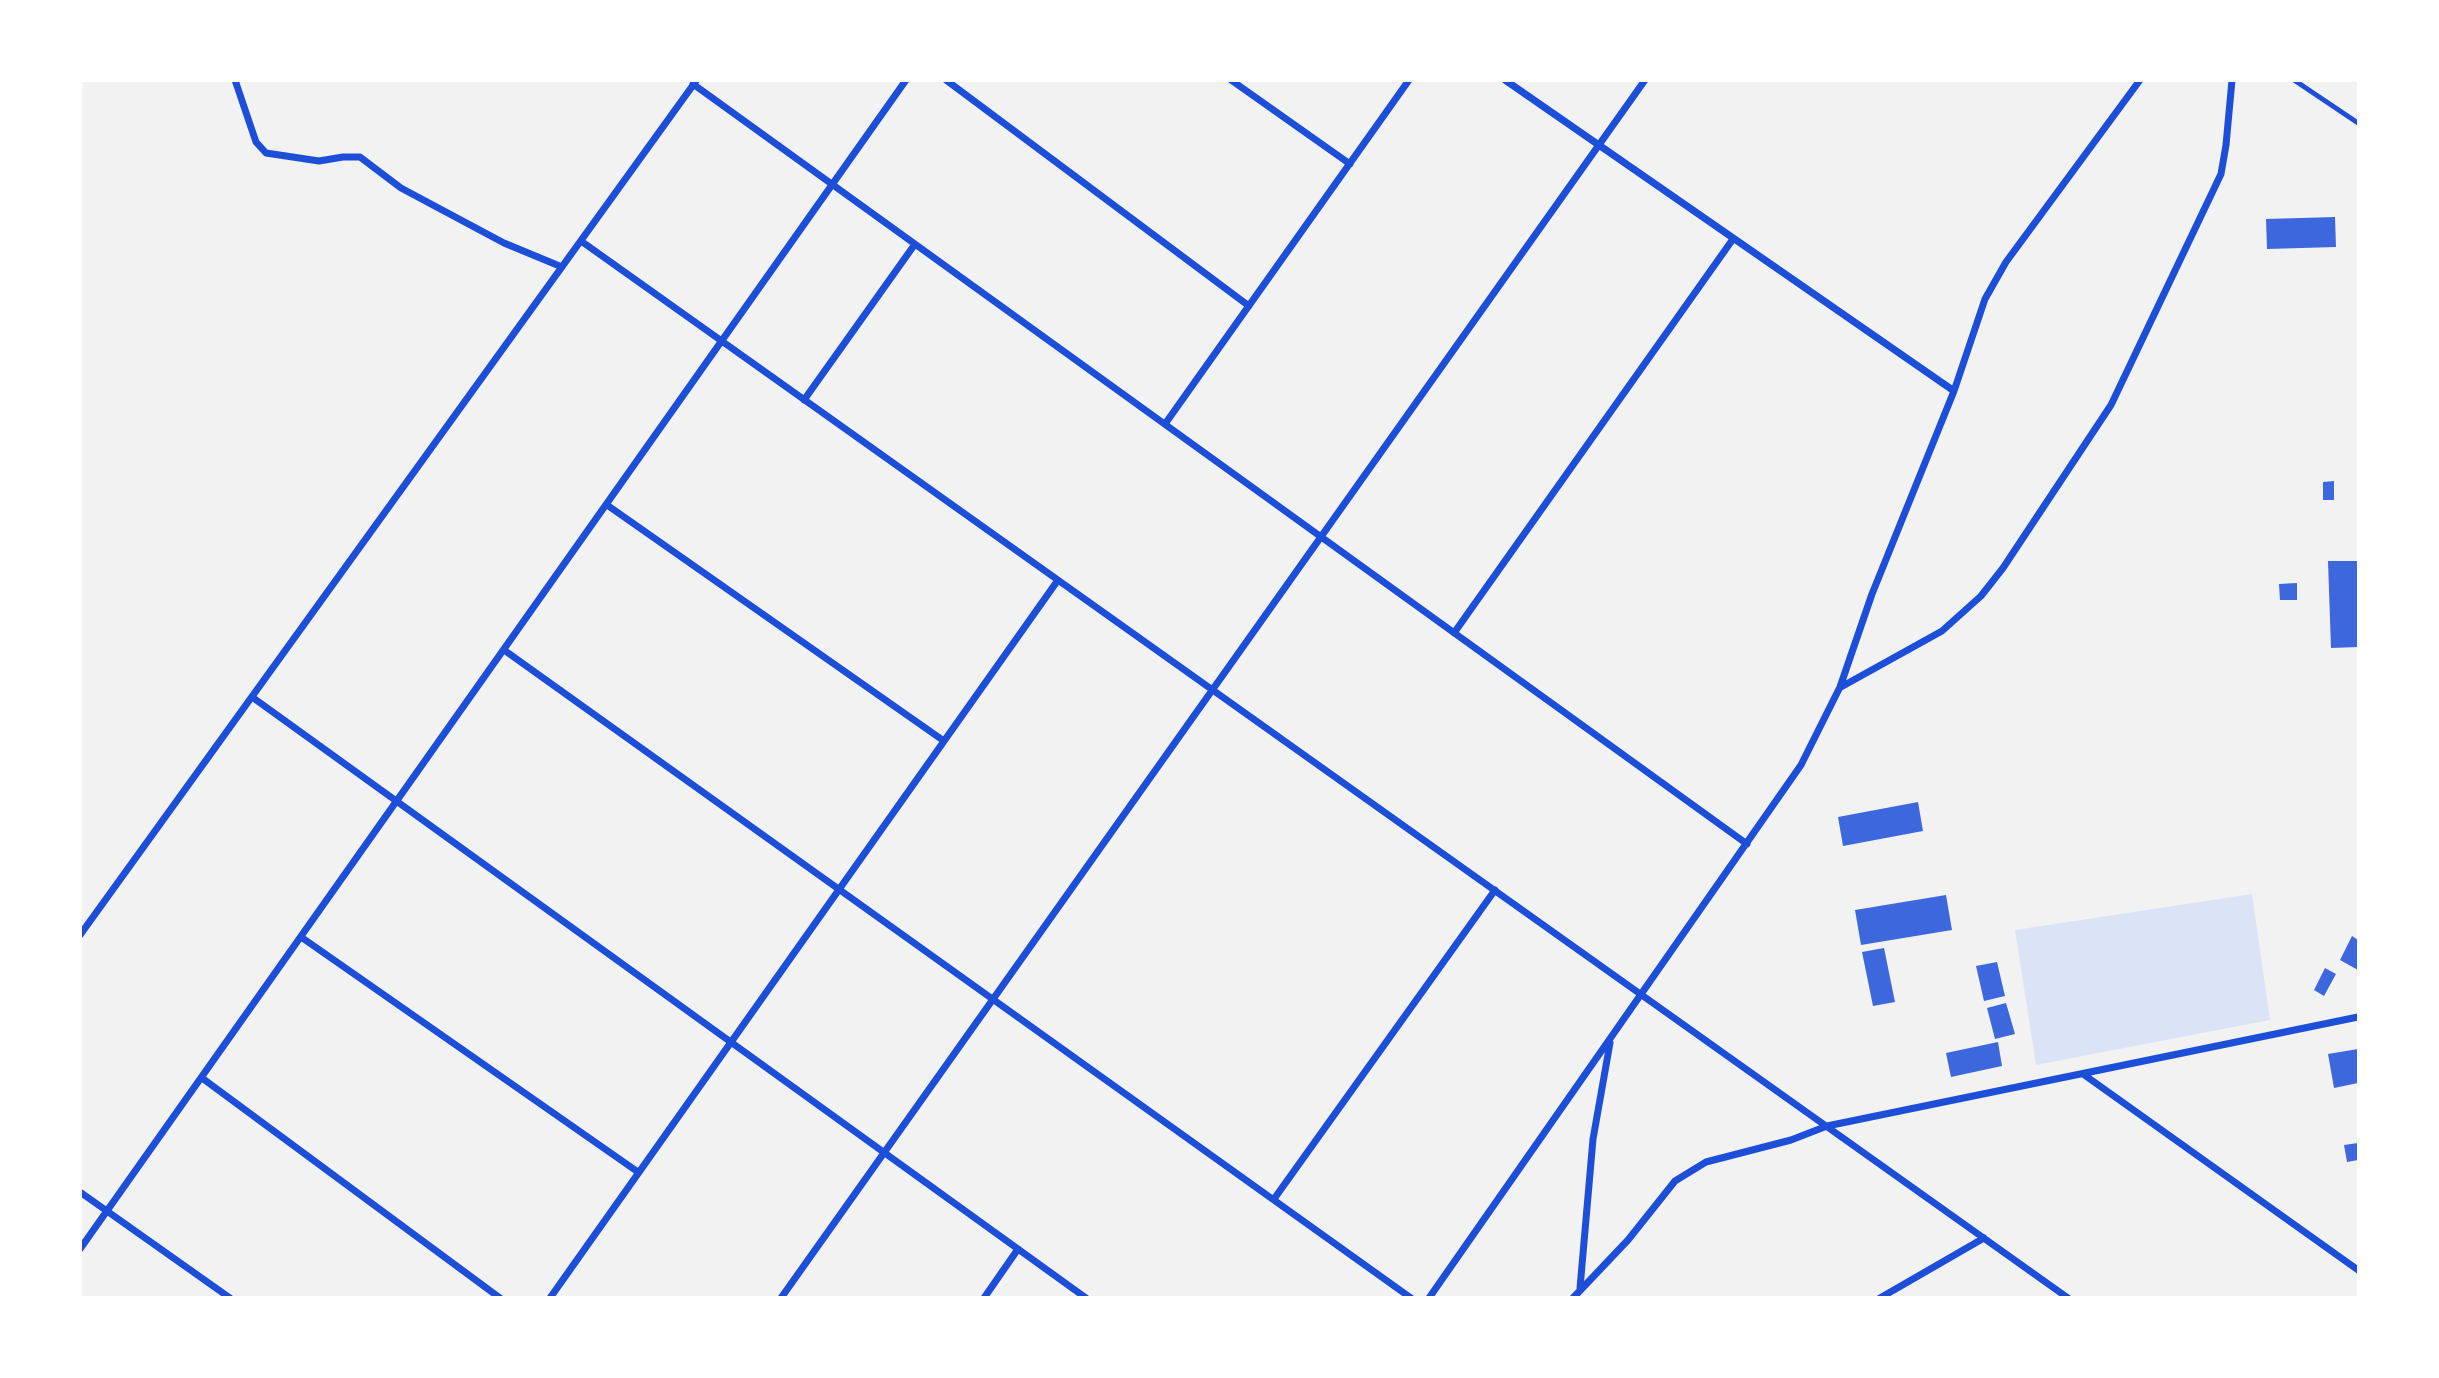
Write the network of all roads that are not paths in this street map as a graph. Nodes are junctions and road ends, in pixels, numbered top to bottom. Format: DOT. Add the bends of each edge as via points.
graph roads {
  1 [pos="235,80"];
  2 [pos="906,80"];
  3 [pos="946,80"];
  4 [pos="1231,80"];
  5 [pos="1409,80"];
  6 [pos="1505,80"];
  7 [pos="1644,80"];
  8 [pos="2140,80"];
  9 [pos="2232,80"];
  10 [pos="2294,80"];
  11 [pos="695,82"];
  12 [pos="2358,123"];
  13 [pos="1598,145"];
  14 [pos="1350,164"];
  15 [pos="832,185"];
  16 [pos="1733,239"];
  17 [pos="581,241"];
  18 [pos="915,244"];
  19 [pos="562,267"];
  20 [pos="1249,306"];
  21 [pos="722,341"];
  22 [pos="1954,391"];
  23 [pos="804,400"];
  24 [pos="1165,424"];
  25 [pos="607,505"];
  26 [pos="1320,536"];
  27 [pos="1058,580"];
  28 [pos="1454,633"];
  29 [pos="504,650"];
  30 [pos="1840,687"];
  31 [pos="1212,689"];
  32 [pos="252,697"];
  33 [pos="944,741"];
  34 [pos="397,802"];
  35 [pos="1747,844"];
  36 [pos="839,889"];
  37 [pos="1495,890"];
  38 [pos="80,935"];
  39 [pos="301,937"];
  40 [pos="1642,995"];
  41 [pos="992,999"];
  42 [pos="2358,1017"];
  43 [pos="1610,1040"];
  44 [pos="731,1042"];
  45 [pos="2083,1074"];
  46 [pos="201,1078"];
  47 [pos="1827,1126"];
  48 [pos="884,1152"];
  49 [pos="638,1172"];
  50 [pos="80,1192"];
  51 [pos="1274,1199"];
  52 [pos="108,1211"];
  53 [pos="1984,1238"];
  54 [pos="80,1249"];
  55 [pos="1018,1249"];
  56 [pos="2358,1270"];
  57 [pos="1580,1289"];
  58 [pos="230,1297"];
  59 [pos="499,1297"];
  60 [pos="550,1297"];
  61 [pos="780,1297"];
  62 [pos="984,1297"];
  63 [pos="1086,1297"];
  64 [pos="1411,1297"];
  65 [pos="1429,1297"];
  66 [pos="1573,1297"];
  67 [pos="1880,1297"];
  68 [pos="2068,1297"];
  1 -- 19 [label="street" via="256,142 266,153 319,161 360,158 401,188 504,243"];
  2 -- 15 [label="street"];
  3 -- 20 [label="street"];
  4 -- 14 [label="street"];
  5 -- 14 [label="street"];
  6 -- 13 [label="street"];
  7 -- 13 [label="street"];
  8 -- 22 [label="street" via="2006,262 1985,299"];
  9 -- 30 [label="street" via="2221,174 2111,405 1981,596 1942,631"];
  10 -- 12 [label="lane"];
  11 -- 15 [label="street"];
  11 -- 17 [label="street"];
  13 -- 16 [label="street"];
  13 -- 26 [label="street"];
  14 -- 20 [label="street"];
  15 -- 18 [label="street"];
  15 -- 21 [label="street"];
  16 -- 22 [label="street"];
  16 -- 28 [label="street"];
  17 -- 19 [label="street"];
  17 -- 21 [label="street"];
  18 -- 23 [label="street"];
  18 -- 24 [label="street"];
  19 -- 32 [label="street"];
  20 -- 24 [label="street"];
  21 -- 23 [label="street"];
  21 -- 25 [label="street"];
  22 -- 30 [label="street" via="1872,594"];
  23 -- 27 [label="street"];
  24 -- 26 [label="street"];
  25 -- 29 [label="street"];
  25 -- 33 [label="street"];
  26 -- 28 [label="street"];
  26 -- 31 [label="street"];
  27 -- 31 [label="street"];
  27 -- 33 [label="street"];
  28 -- 35 [label="street"];
  29 -- 34 [label="street"];
  29 -- 36 [label="street"];
  30 -- 35 [label="street" via="1801,765"];
  31 -- 37 [label="street"];
  31 -- 41 [label="street"];
  32 -- 34 [label="street"];
  32 -- 38 [label="street"];
  33 -- 36 [label="street"];
  34 -- 39 [label="street"];
  34 -- 44 [label="street"];
  35 -- 40 [label="street"];
  36 -- 41 [label="street"];
  36 -- 44 [label="street"];
  37 -- 40 [label="street"];
  37 -- 51 [label="street"];
  39 -- 46 [label="street"];
  39 -- 49 [label="street"];
  40 -- 43 [label="street"];
  40 -- 47 [label="street"];
  41 -- 48 [label="street"];
  41 -- 51 [label="street"];
  42 -- 45 [label="street"];
  43 -- 57 [label="street" via="1593,1139"];
  43 -- 65 [label="street"];
  44 -- 48 [label="street"];
  44 -- 49 [label="street"];
  45 -- 47 [label="street"];
  45 -- 56 [label="street"];
  46 -- 52 [label="street"];
  46 -- 59 [label="street"];
  47 -- 53 [label="street"];
  47 -- 57 [label="street" via="1706,1162 1675,1181 1628,1240"];
  48 -- 55 [label="street"];
  48 -- 61 [label="street"];
  49 -- 60 [label="street"];
  50 -- 52 [label="street"];
  51 -- 64 [label="street"];
  52 -- 54 [label="street"];
  52 -- 58 [label="street"];
  53 -- 67 [label="street"];
  53 -- 68 [label="street"];
  55 -- 62 [label="street"];
  55 -- 63 [label="street"];
  57 -- 66 [label="street"];
}
